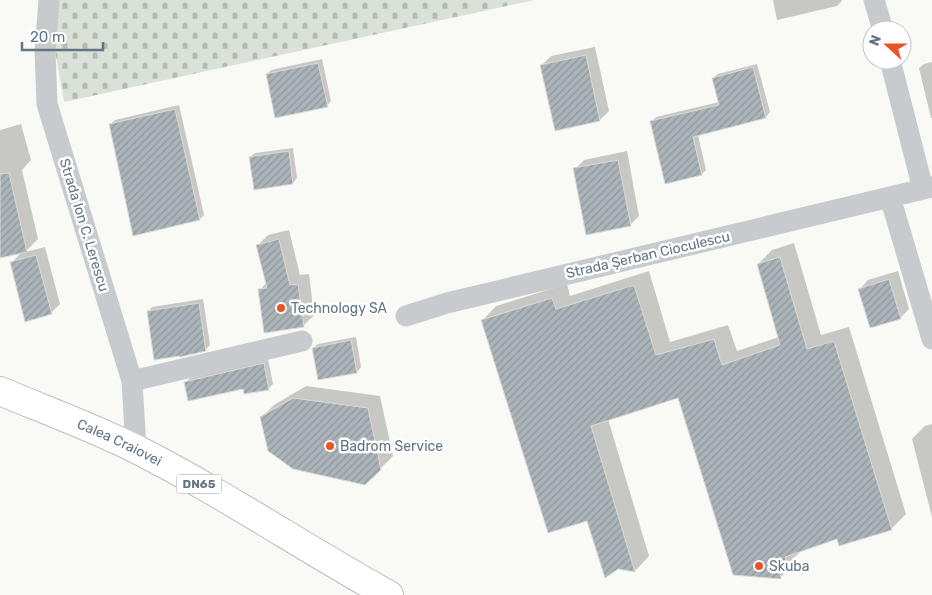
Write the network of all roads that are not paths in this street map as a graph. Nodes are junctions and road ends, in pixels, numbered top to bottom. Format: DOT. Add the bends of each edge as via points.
graph roads {
  1 [pos="49,0"];
  2 [pos="874,0"];
  3 [pos="880,20"];
  4 [pos="893,70"];
  5 [pos="928,188"];
  6 [pos="890,197"];
  7 [pos="406,316"];
  8 [pos="932,340"];
  9 [pos="302,341"];
  10 [pos="132,381"];
  11 [pos="0,391"];
  12 [pos="136,449"];
  13 [pos="389,595"];
  1 -- 10 [label="street, Strada Ion C. Lerescu" via="45,51 47,104"];
  2 -- 3 [label="street"];
  4 -- 5 [label="street"];
  5 -- 6 [label="street, Strada Șerban Cioculescu"];
  6 -- 7 [label="street, Strada Șerban Cioculescu" via="447,303"];
  6 -- 8 [label="street"];
  9 -- 10 [label="street"];
  10 -- 12 [label="street, Strada Ion C. Lerescu"];
  11 -- 12 [label="main road, Calea Craiovei / DN65"];
  12 -- 13 [label="main road, Calea Craiovei / DN65"];
}
